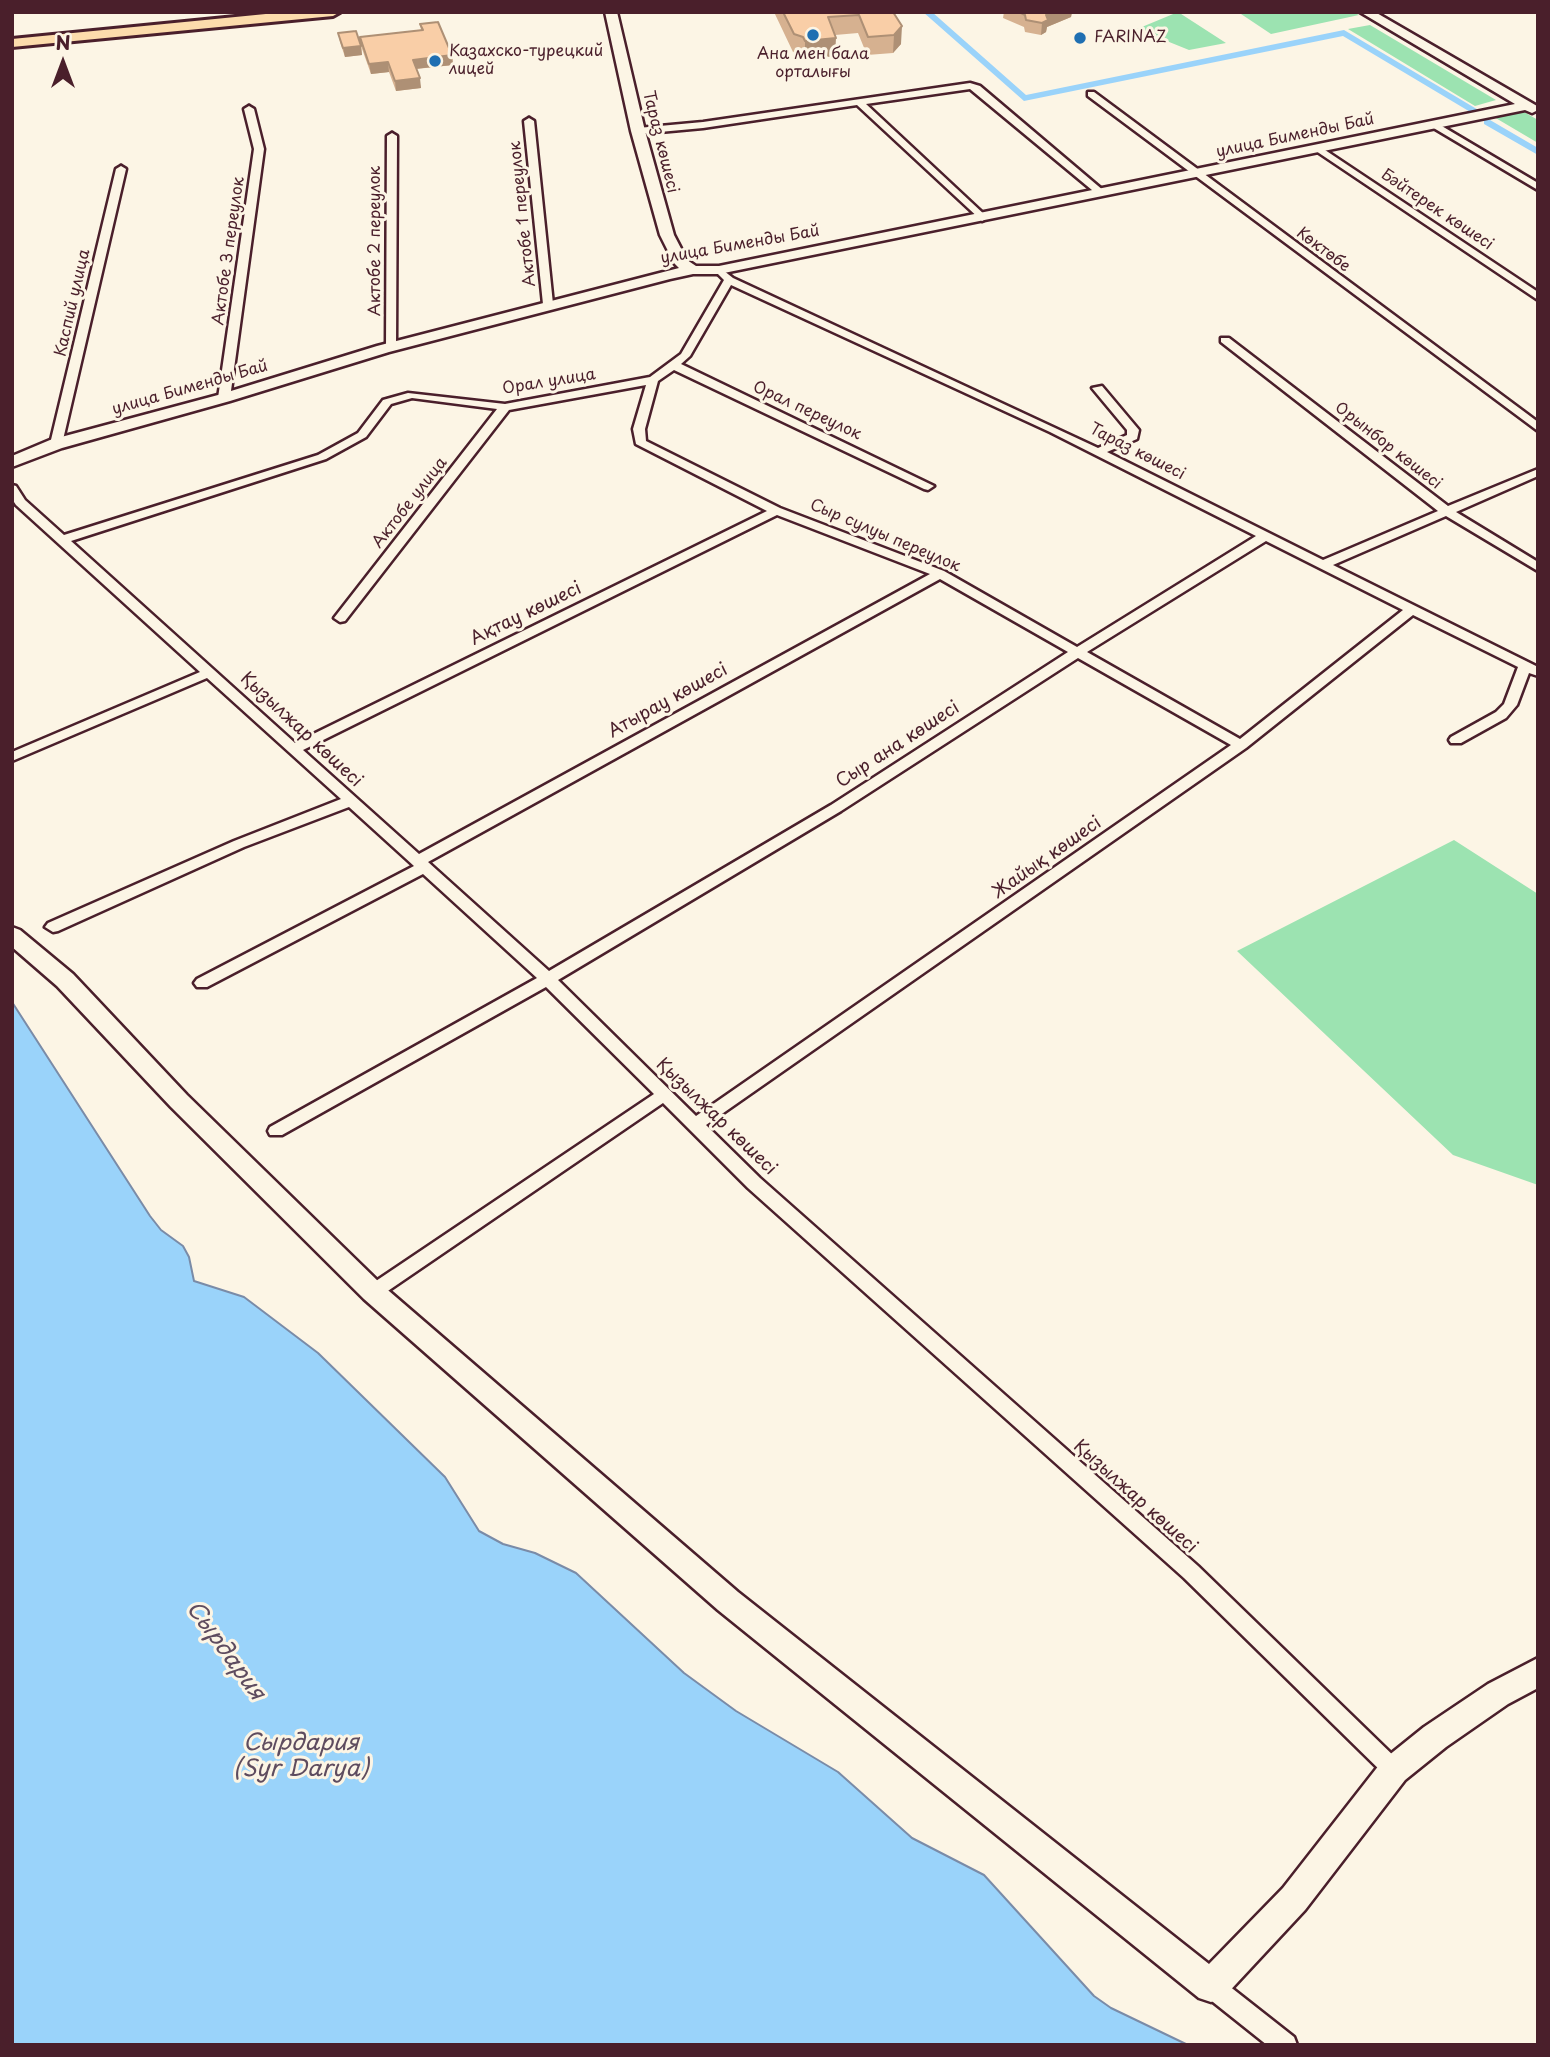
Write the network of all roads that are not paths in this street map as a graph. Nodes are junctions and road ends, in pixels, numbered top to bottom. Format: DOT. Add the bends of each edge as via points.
graph roads {
  1 [pos="333,12"];
  2 [pos="611,12"];
  3 [pos="1366,12"];
  4 [pos="12,43"];
  5 [pos="1091,94"];
  6 [pos="858,101"];
  7 [pos="249,109"];
  8 [pos="1532,109"];
  9 [pos="529,121"];
  10 [pos="1435,125"];
  11 [pos="638,131"];
  12 [pos="392,136"];
  13 [pos="1319,149"];
  14 [pos="121,169"];
  15 [pos="1195,174"];
  16 [pos="1538,187"];
  17 [pos="1101,193"];
  18 [pos="982,218"];
  19 [pos="693,270"];
  20 [pos="724,275"];
  21 [pos="1538,297"];
  22 [pos="548,304"];
  23 [pos="1225,340"];
  24 [pos="391,347"];
  25 [pos="673,365"];
  26 [pos="653,380"];
  27 [pos="1098,388"];
  28 [pos="224,398"];
  29 [pos="505,407"];
  30 [pos="1538,428"];
  31 [pos="56,444"];
  32 [pos="1098,452"];
  33 [pos="12,462"];
  34 [pos="1538,472"];
  35 [pos="928,486"];
  36 [pos="12,489"];
  37 [pos="776,511"];
  38 [pos="1446,511"];
  39 [pos="1265,536"];
  40 [pos="62,540"];
  41 [pos="1324,564"];
  42 [pos="1538,567"];
  43 [pos="940,574"];
  44 [pos="1410,610"];
  45 [pos="340,618"];
  46 [pos="1076,653"];
  47 [pos="1531,669"];
  48 [pos="209,672"];
  49 [pos="1456,740"];
  50 [pos="1241,745"];
  51 [pos="292,750"];
  52 [pos="12,757"];
  53 [pos="350,801"];
  54 [pos="419,865"];
  55 [pos="53,927"];
  56 [pos="12,935"];
  57 [pos="548,979"];
  58 [pos="202,982"];
  59 [pos="665,1094"];
  60 [pos="696,1124"];
  61 [pos="276,1131"];
  62 [pos="373,1292"];
  63 [pos="1538,1672"];
  64 [pos="1394,1770"];
  65 [pos="1211,1986"];
  66 [pos="1286,2045"];
  1 -- 4 [label="main road"];
  2 -- 11 [label="street, Тараз көшесі"];
  3 -- 8 [label="street"];
  5 -- 15 [label="street, Көктөбе"];
  6 -- 11 [label="street"];
  6 -- 17 [label="street" via="962,85 977,88"];
  6 -- 18 [label="street"];
  7 -- 28 [label="street, Актобе 3 переулок" via="259,149"];
  8 -- 10 [label="street, улица Бименды Бай"];
  9 -- 22 [label="street, Актобе 1 переулок"];
  10 -- 13 [label="street, улица Бименды Бай"];
  10 -- 16 [label="street"];
  11 -- 19 [label="street, Тараз көшесі" via="667,235 681,263"];
  12 -- 24 [label="street, Актобе 2 переулок"];
  13 -- 15 [label="street, улица Бименды Бай"];
  13 -- 21 [label="street, Бәйтерек көшесі"];
  14 -- 31 [label="street, Каспий улица"];
  15 -- 17 [label="street, улица Бименды Бай"];
  15 -- 30 [label="street, Көктөбе"];
  17 -- 18 [label="street, улица Бименды Бай"];
  18 -- 20 [label="street, улица Бименды Бай"];
  19 -- 20 [label="street, улица Бименды Бай"];
  19 -- 22 [label="street, улица Бименды Бай"];
  20 -- 25 [label="street, Орал улица" via="685,356"];
  20 -- 32 [label="street, Тараз көшесі"];
  22 -- 24 [label="street, улица Бименды Бай"];
  23 -- 38 [label="street, Орынбор көшесі"];
  24 -- 28 [label="street, улица Бименды Бай"];
  25 -- 26 [label="street, Орал улица"];
  25 -- 35 [label="street, Орал переулок"];
  26 -- 29 [label="street, Орал улица"];
  26 -- 37 [label="street, Сыр сулуы переулок" via="639,429 640,442"];
  27 -- 32 [label="street" via="1133,430 1133,437"];
  28 -- 31 [label="street, улица Бименды Бай"];
  29 -- 40 [label="street, Орал улица" via="412,395 387,402 362,435 322,457"];
  29 -- 45 [label="street, Актобе улица"];
  31 -- 33 [label="street, улица Бименды Бай"];
  32 -- 39 [label="street, Тараз көшесі"];
  34 -- 38 [label="street"];
  36 -- 40 [label="street, Қызылжар көшесі"];
  37 -- 43 [label="street, Сыр сулуы переулок"];
  37 -- 51 [label="street, Ақтау көшесі"];
  38 -- 41 [label="street"];
  38 -- 42 [label="street, Орынбор көшесі"];
  39 -- 41 [label="street, Тараз көшесі"];
  39 -- 46 [label="street, Сыр ана көшесі"];
  40 -- 48 [label="street, Қызылжар көшесі"];
  41 -- 44 [label="street, Тараз көшесі"];
  43 -- 46 [label="street, Сыр сулуы переулок"];
  43 -- 54 [label="street, Атырау көшесі"];
  44 -- 47 [label="street, Тараз көшесі"];
  44 -- 50 [label="street, Жайық көшесі"];
  46 -- 50 [label="street, Сыр сулуы переулок"];
  46 -- 57 [label="street, Сыр ана көшесі" via="836,808"];
  47 -- 49 [label="street" via="1501,715"];
  48 -- 51 [label="street, Қызылжар көшесі"];
  48 -- 52 [label="street"];
  50 -- 60 [label="street, Жайық көшесі"];
  51 -- 53 [label="street, Қызылжар көшесі"];
  53 -- 54 [label="street, Қызылжар көшесі"];
  53 -- 55 [label="street" via="239,844"];
  54 -- 57 [label="street, Қызылжар көшесі"];
  54 -- 58 [label="street, Атырау көшесі"];
  56 -- 62 [label="street" via="65,980 179,1101"];
  57 -- 59 [label="street, Қызылжар көшесі"];
  57 -- 61 [label="street, Сыр ана көшесі"];
  59 -- 60 [label="street, Қызылжар көшесі"];
  59 -- 62 [label="street"];
  60 -- 64 [label="street, Қызылжар көшесі" via="754,1182 1191,1572"];
  62 -- 65 [label="street" via="728,1601"];
  63 -- 64 [label="street" via="1435,1737"];
  64 -- 65 [label="street" via="1294,1899"];
  65 -- 66 [label="street"];
}
